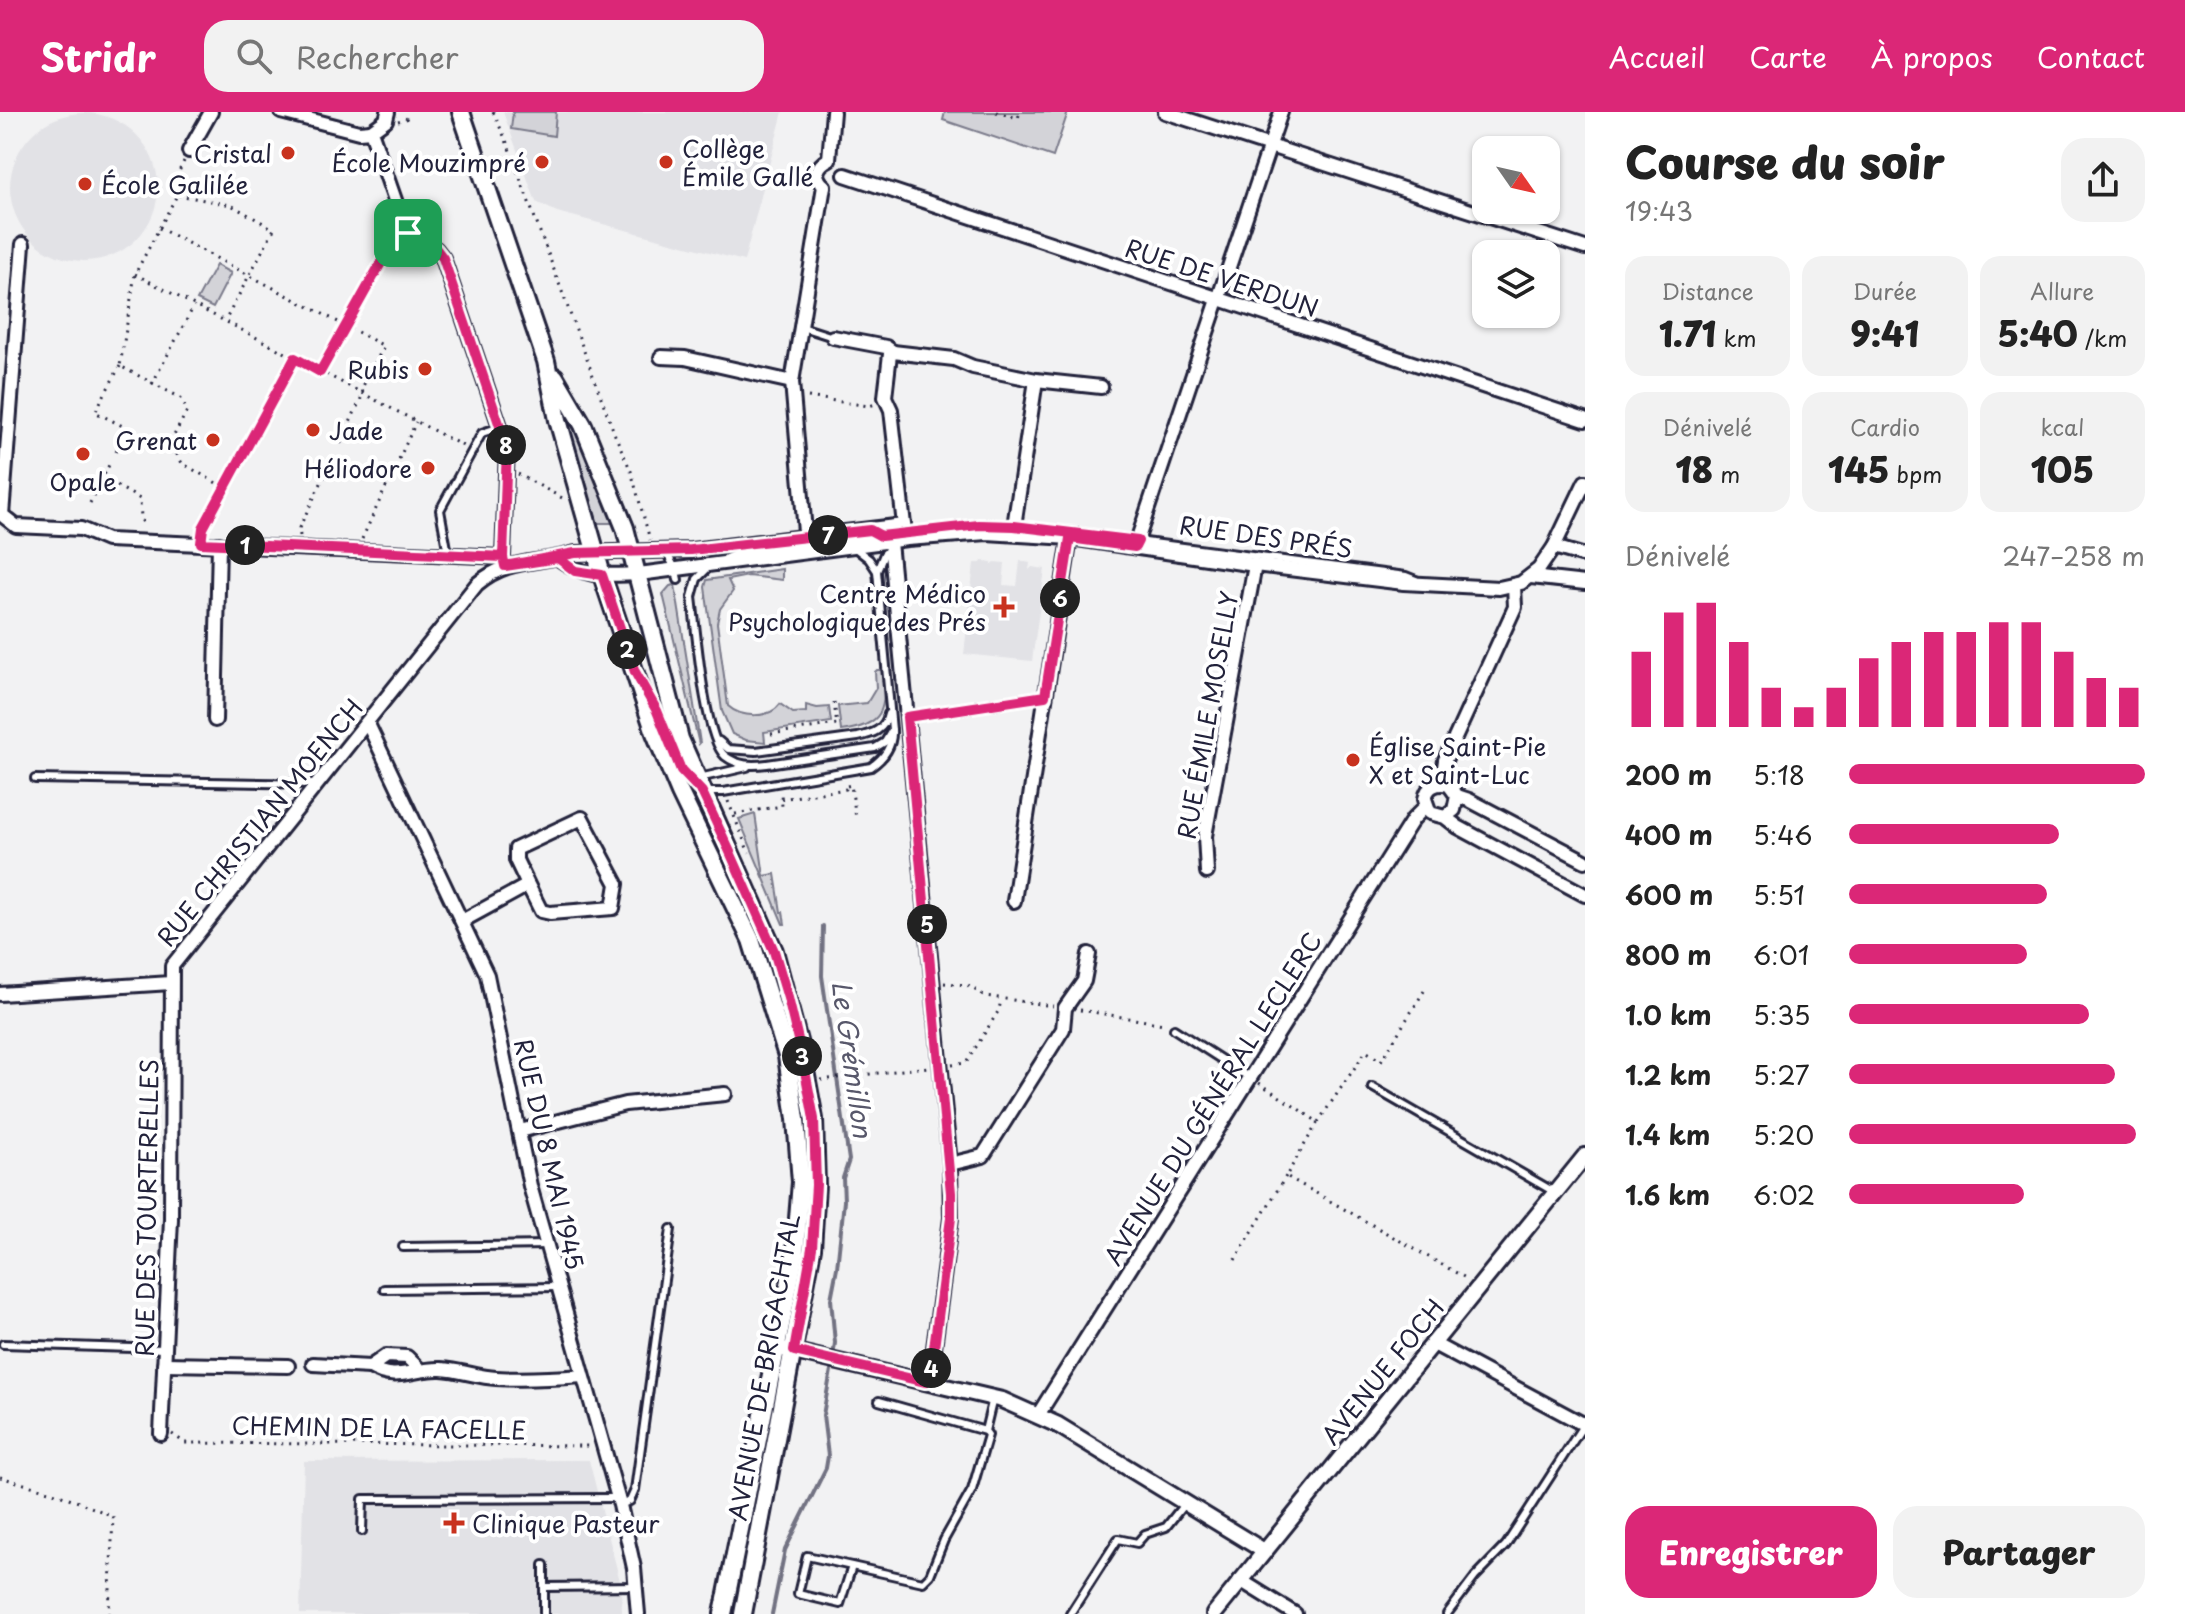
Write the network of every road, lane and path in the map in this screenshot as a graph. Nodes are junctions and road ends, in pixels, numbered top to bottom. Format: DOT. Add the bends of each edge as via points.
graph roads {
  1 [pos="211,112"];
  2 [pos="281,112"];
  3 [pos="388,112"];
  4 [pos="461,112"];
  5 [pos="493,112"];
  6 [pos="833,112"];
  7 [pos="996,112"];
  8 [pos="1020,112"];
  9 [pos="1165,112"];
  10 [pos="1281,112"];
  11 [pos="371,131"];
  12 [pos="1269,147"];
  13 [pos="189,151"];
  14 [pos="829,159"];
  15 [pos="845,175"];
  16 [pos="824,186"];
  17 [pos="177,195"];
  18 [pos="159,228"];
  19 [pos="408,233"];
  20 [pos="23,244"];
  21 [pos="1585,248"];
  22 [pos="135,274"];
  23 [pos="249,276"];
  24 [pos="1218,299"];
  25 [pos="194,305"];
  26 [pos="225,321"];
  27 [pos="345,326"];
  28 [pos="800,326"];
  29 [pos="833,337"];
  30 [pos="893,352"];
  31 [pos="661,357"];
  32 [pos="295,358"];
  33 [pos="546,361"];
  34 [pos="120,366"];
  35 [pos="320,372"];
  36 [pos="1036,380"];
  37 [pos="152,384"];
  38 [pos="1101,387"];
  39 [pos="792,388"];
  40 [pos="363,394"];
  41 [pos="887,402"];
  42 [pos="1585,420"];
  43 [pos="416,422"];
  44 [pos="500,427"];
  45 [pos="128,429"];
  46 [pos="170,443"];
  47 [pos="338,449"];
  48 [pos="472,451"];
  49 [pos="116,452"];
  50 [pos="334,457"];
  51 [pos="111,461"];
  52 [pos="506,468"];
  53 [pos="103,478"];
  54 [pos="1585,482"];
  55 [pos="225,488"];
  56 [pos="90,503"];
  57 [pos="571,503"];
  58 [pos="1014,530"];
  59 [pos="910,534"];
  60 [pos="1070,538"];
  61 [pos="883,539"];
  62 [pos="145,541"];
  63 [pos="836,542"];
  64 [pos="201,543"];
  65 [pos="219,544"];
  66 [pos="1136,544"];
  67 [pos="651,546"];
  68 [pos="801,546"];
  69 [pos="854,547"];
  70 [pos="1554,547"];
  71 [pos="302,548"];
  72 [pos="359,550"];
  73 [pos="666,552"];
  74 [pos="596,553"];
  75 [pos="633,553"];
  76 [pos="448,554"];
  77 [pos="1585,556"];
  78 [pos="558,558"];
  79 [pos="504,561"];
  80 [pos="711,565"];
  81 [pos="1255,565"];
  82 [pos="877,571"];
  83 [pos="639,574"];
  84 [pos="602,575"];
  85 [pos="677,575"];
  86 [pos="1531,577"];
  87 [pos="1423,582"];
  88 [pos="1585,583"];
  89 [pos="1514,586"];
  90 [pos="635,672"];
  91 [pos="1045,696"];
  92 [pos="834,702"];
  93 [pos="890,708"];
  94 [pos="907,717"];
  95 [pos="215,720"];
  96 [pos="367,722"];
  97 [pos="837,724"];
  98 [pos="711,727"];
  99 [pos="892,730"];
  100 [pos="838,731"];
  101 [pos="771,734"];
  102 [pos="750,766"];
  103 [pos="35,779"];
  104 [pos="845,779"];
  105 [pos="695,783"];
  106 [pos="1442,783"];
  107 [pos="316,784"];
  108 [pos="846,786"];
  109 [pos="780,788"];
  110 [pos="1457,796"];
  111 [pos="781,799"];
  112 [pos="1426,806"];
  113 [pos="733,814"];
  114 [pos="1445,817"];
  115 [pos="856,818"];
  116 [pos="1585,861"];
  117 [pos="1207,872"];
  118 [pos="528,885"];
  119 [pos="1585,895"];
  120 [pos="1014,901"];
  121 [pos="462,921"];
  122 [pos="1089,954"];
  123 [pos="171,983"];
  124 [pos="1424,991"];
  125 [pos="0,994"];
  126 [pos="1174,1029"];
  127 [pos="855,1076"];
  128 [pos="1250,1078"];
  129 [pos="826,1079"];
  130 [pos="1372,1087"];
  131 [pos="725,1094"];
  132 [pos="1318,1122"];
  133 [pos="520,1131"];
  134 [pos="1585,1156"];
  135 [pos="950,1164"];
  136 [pos="1286,1176"];
  137 [pos="1556,1193"];
  138 [pos="671,1229"];
  139 [pos="547,1245"];
  140 [pos="403,1247"];
  141 [pos="1235,1260"];
  142 [pos="1480,1286"];
  143 [pos="558,1287"];
  144 [pos="384,1289"];
  145 [pos="1432,1343"];
  146 [pos="3,1344"];
  147 [pos="775,1347"];
  148 [pos="165,1349"];
  149 [pos="794,1351"];
  150 [pos="164,1364"];
  151 [pos="313,1364"];
  152 [pos="288,1366"];
  153 [pos="370,1367"];
  154 [pos="419,1369"];
  155 [pos="583,1376"];
  156 [pos="925,1382"];
  157 [pos="993,1398"];
  158 [pos="879,1401"];
  159 [pos="1038,1415"];
  160 [pos="1584,1425"];
  161 [pos="161,1430"];
  162 [pos="985,1431"];
  163 [pos="602,1446"];
  164 [pos="0,1477"];
  165 [pos="619,1501"];
  166 [pos="1185,1503"];
  167 [pos="362,1531"];
  168 [pos="1264,1551"];
  169 [pos="544,1565"];
  170 [pos="852,1566"];
  171 [pos="1240,1580"];
  172 [pos="637,1586"];
  173 [pos="544,1587"];
  174 [pos="109,1614"];
  175 [pos="544,1614"];
  176 [pos="638,1614"];
  177 [pos="723,1614"];
  178 [pos="743,1614"];
  179 [pos="1070,1614"];
  180 [pos="1214,1614"];
  181 [pos="1295,1614"];
  182 [pos="1447,1614"];
  1 -- 13 [label="street"];
  2 -- 11 [label="street"];
  3 -- 11 [label="street"];
  4 -- 33 [label="main road, AVENUE DE BRIGACHTAL"];
  5 -- 67 [label="path" via="631,471"];
  6 -- 14 [label="street"];
  7 -- 8 [label="path" via="1018,118"];
  9 -- 12 [label="street"];
  10 -- 12 [label="street"];
  11 -- 19 [label="street"];
  12 -- 21 [label="street"];
  12 -- 24 [label="street"];
  13 -- 17 [label="path" via="173,184"];
  14 -- 15 [label="street" via="844,167"];
  14 -- 16 [label="street" via="816,172"];
  15 -- 16 [label="street" via="834,188"];
  15 -- 24 [label="street, RUE DE VERDUN"];
  16 -- 28 [label="street"];
  17 -- 18 [label="path"];
  17 -- 23 [label="path" via="231,205 274,229"];
  18 -- 22 [label="path"];
  18 -- 23 [label="path"];
  19 -- 27 [label="path" via="391,245"];
  19 -- 44 [label="street" via="443,258"];
  20 -- 62 [label="street, RUE DES PRÉS" via="2,515 16,526 81,529 107,540"];
  22 -- 25 [label="path"];
  22 -- 34 [label="path"];
  23 -- 26 [label="path"];
  23 -- 27 [label="path"];
  24 -- 42 [label="street, RUE DE VERDUN"];
  24 -- 66 [label="street"];
  25 -- 26 [label="path"];
  25 -- 37 [label="path"];
  26 -- 32 [label="path"];
  27 -- 35 [label="path"];
  27 -- 40 [label="path" via="384,346"];
  28 -- 29 [label="lane"];
  28 -- 39 [label="street"];
  29 -- 30 [label="street"];
  30 -- 36 [label="street" via="954,359"];
  30 -- 41 [label="street"];
  31 -- 39 [label="street" via="685,358"];
  32 -- 35 [label="path"];
  32 -- 55 [label="path"];
  33 -- 74 [label="main road, AVENUE DE BRIGACHTAL"];
  33 -- 75 [label="main road, AVENUE DE BRIGACHTAL" via="583,425"];
  34 -- 37 [label="path"];
  34 -- 45 [label="path" via="95,412"];
  35 -- 40 [label="path"];
  36 -- 38 [label="street"];
  36 -- 58 [label="street"];
  37 -- 46 [label="path" via="181,398 187,411"];
  39 -- 41 [label="path" via="869,406"];
  39 -- 68 [label="street"];
  40 -- 43 [label="path"];
  40 -- 47 [label="path"];
  41 -- 59 [label="street"];
  43 -- 48 [label="path"];
  43 -- 72 [label="path"];
  44 -- 48 [label="lane" via="482,433"];
  44 -- 52 [label="street" via="507,447"];
  45 -- 46 [label="path" via="160,445"];
  45 -- 49 [label="path"];
  46 -- 55 [label="path" via="182,463"];
  48 -- 76 [label="lane" via="440,510"];
  50 -- 71 [label="path" via="299,528"];
  51 -- 53 [label="path"];
  52 -- 57 [label="path"];
  52 -- 79 [label="street"];
  53 -- 56 [label="path"];
  53 -- 62 [label="path" via="140,499"];
  54 -- 70 [label="street"];
  55 -- 64 [label="path" via="203,528"];
  58 -- 59 [label="street, RUE DES PRÉS"];
  58 -- 60 [label="street, RUE DES PRÉS"];
  58 -- 66 [label="lane, RUE DES PRÉS"];
  59 -- 61 [label="street, RUE DES PRÉS"];
  59 -- 61 [label="street, RUE DES PRÉS"];
  60 -- 66 [label="street, RUE DES PRÉS"];
  60 -- 91 [label="street"];
  61 -- 63 [label="lane, RUE DES PRÉS"];
  61 -- 68 [label="street, RUE DES PRÉS"];
  61 -- 69 [label="street, RUE DES PRÉS"];
  61 -- 82 [label="lane"];
  61 -- 94 [label="street"];
  62 -- 64 [label="street, RUE DES PRÉS"];
  63 -- 68 [label="lane, RUE DES PRÉS"];
  63 -- 69 [label="lane"];
  64 -- 65 [label="street, RUE DES PRÉS"];
  65 -- 71 [label="street, RUE DES PRÉS"];
  65 -- 95 [label="street"];
  66 -- 81 [label="street, RUE DES PRÉS"];
  66 -- 87 [label="lane, RUE DES PRÉS"];
  68 -- 69 [label="street, RUE DES PRÉS"];
  68 -- 73 [label="street, RUE DES PRÉS"];
  68 -- 80 [label="street, RUE DES PRÉS"];
  69 -- 82 [label="lane"];
  70 -- 77 [label="street"];
  70 -- 86 [label="street"];
  71 -- 72 [label="street, RUE DES PRÉS"];
  72 -- 76 [label="street, RUE DES PRÉS"];
  73 -- 75 [label="street, RUE DES PRÉS"];
  73 -- 85 [label="lane"];
  74 -- 75 [label="street, RUE DES PRÉS"];
  74 -- 78 [label="street, RUE DES PRÉS"];
  74 -- 84 [label="main road, AVENUE DE BRIGACHTAL"];
  75 -- 83 [label="main road, AVENUE DE BRIGACHTAL"];
  76 -- 79 [label="street, RUE DES PRÉS"];
  78 -- 79 [label="street, RUE DES PRÉS"];
  78 -- 84 [label="street, RUE DES PRÉS" via="575,571"];
  79 -- 96 [label="street, RUE CHRISTIAN MOENCH" via="477,584"];
  80 -- 85 [label="street, RUE DES PRÉS"];
  80 -- 98 [label="lane" via="697,579 692,597"];
  81 -- 87 [label="street, RUE DES PRÉS"];
  81 -- 117 [label="street, RUE ÉMILE MOSELLY" via="1205,836"];
  82 -- 93 [label="lane"];
  83 -- 84 [label="street, RUE DES PRÉS"];
  83 -- 85 [label="street, RUE DES PRÉS"];
  83 -- 105 [label="main road, AVENUE DE BRIGACHTAL"];
  84 -- 90 [label="main road, AVENUE DE BRIGACHTAL"];
  86 -- 88 [label="street"];
  86 -- 89 [label="street, RUE DES PRÉS"];
  87 -- 89 [label="street, RUE DES PRÉS"];
  89 -- 106 [label="street" via="1515,607 1445,760"];
  90 -- 105 [label="lane" via="681,770"];
  90 -- 147 [label="main road, AVENUE DE BRIGACHTAL" via="680,793 751,940 787,1056 801,1182 795,1255"];
  91 -- 94 [label="lane"];
  91 -- 120 [label="street"];
  92 -- 97 [label="path"];
  93 -- 98 [label="lane" via="884,725 872,734 756,751 728,749"];
  93 -- 99 [label="lane"];
  94 -- 135 [label="street"];
  96 -- 107 [label="street, RUE CHRISTIAN MOENCH"];
  96 -- 121 [label="street, RUE DU 8 MAI 1945"];
  97 -- 100 [label="path"];
  97 -- 101 [label="path"];
  98 -- 102 [label="lane" via="726,756"];
  99 -- 102 [label="lane" via="875,748"];
  99 -- 105 [label="lane" via="890,748 871,767 723,792"];
  102 -- 105 [label="lane"];
  103 -- 107 [label="lane"];
  104 -- 108 [label="path"];
  105 -- 149 [label="main road, AVENUE DE BRIGACHTAL" via="774,951 814,1119 812,1248"];
  106 -- 110 [label="street"];
  106 -- 112 [label="street" via="1430,788"];
  107 -- 123 [label="street, RUE CHRISTIAN MOENCH" via="174,960"];
  108 -- 111 [label="path"];
  108 -- 115 [label="path" via="851,785"];
  109 -- 111 [label="path"];
  110 -- 114 [label="street" via="1454,810"];
  110 -- 116 [label="street"];
  111 -- 113 [label="path" via="782,806"];
  112 -- 114 [label="street" via="1435,816"];
  112 -- 128 [label="street, AVENUE DU GÉNÉRAL LECLERC"];
  114 -- 119 [label="street"];
  118 -- 118 [label="street" via="541,911 550,913 613,908 617,884 582,818 516,849"];
  118 -- 121 [label="street"];
  121 -- 133 [label="street, RUE DU 8 MAI 1945" via="487,975"];
  122 -- 135 [label="street" via="1084,981 1065,1008 1063,1029 983,1156"];
  123 -- 125 [label="street, RUE CHRISTIAN MOENCH"];
  123 -- 148 [label="street, RUE DES TOURTERELLES"];
  124 -- 132 [label="path" via="1381,1061 1366,1051"];
  126 -- 128 [label="lane"];
  127 -- 129 [label="path"];
  128 -- 132 [label="path"];
  128 -- 159 [label="street, AVENUE DU GÉNÉRAL LECLERC"];
  130 -- 137 [label="lane"];
  131 -- 133 [label="street" via="625,1104"];
  132 -- 136 [label="path"];
  133 -- 139 [label="street, RUE DU 8 MAI 1945"];
  134 -- 137 [label="street, AVENUE FOCH"];
  135 -- 156 [label="street" via="947,1256"];
  136 -- 141 [label="path"];
  136 -- 142 [label="path"];
  137 -- 142 [label="street, AVENUE FOCH"];
  138 -- 165 [label="lane" via="635,1490 630,1501"];
  139 -- 140 [label="lane"];
  139 -- 143 [label="street, RUE DU 8 MAI 1945"];
  142 -- 145 [label="street, AVENUE FOCH"];
  143 -- 144 [label="lane"];
  143 -- 155 [label="street, RUE DU 8 MAI 1945"];
  145 -- 160 [label="street"];
  145 -- 168 [label="street, AVENUE FOCH"];
  146 -- 148 [label="lane"];
  147 -- 149 [label="street"];
  147 -- 177 [label="main road, AVENUE DE BRIGACHTAL"];
  148 -- 150 [label="street, RUE DES TOURTERELLES"];
  149 -- 156 [label="street"];
  149 -- 178 [label="main road, AVENUE DE BRIGACHTAL"];
  150 -- 152 [label="street"];
  150 -- 161 [label="street, RUE DES TOURTERELLES"];
  151 -- 153 [label="street"];
  153 -- 154 [label="street" via="383,1375"];
  153 -- 154 [label="street" via="386,1356 407,1357"];
  154 -- 155 [label="street" via="496,1378"];
  155 -- 163 [label="street, RUE DU 8 MAI 1945"];
  156 -- 157 [label="street"];
  157 -- 159 [label="street"];
  157 -- 162 [label="lane"];
  158 -- 162 [label="lane"];
  159 -- 166 [label="street"];
  160 -- 182 [label="lane" via="1506,1545"];
  161 -- 163 [label="path, CHEMIN DE LA FACELLE" via="185,1443"];
  162 -- 170 [label="lane" via="972,1490 930,1575 923,1582"];
  163 -- 165 [label="street, RUE DU 8 MAI 1945"];
  164 -- 174 [label="path" via="113,1516"];
  165 -- 167 [label="lane" via="363,1499"];
  165 -- 172 [label="street, RUE DU 8 MAI 1945"];
  166 -- 168 [label="street"];
  166 -- 179 [label="lane" via="1166,1527 1145,1534 1137,1543 1118,1539"];
  168 -- 171 [label="street, AVENUE FOCH"];
  169 -- 173 [label="lane"];
  170 -- 170 [label="lane" via="807,1556 798,1594 840,1604"];
  171 -- 180 [label="street, AVENUE FOCH"];
  171 -- 181 [label="street"];
  172 -- 173 [label="lane"];
  172 -- 176 [label="street, RUE DU 8 MAI 1945"];
  173 -- 175 [label="lane"];
}
